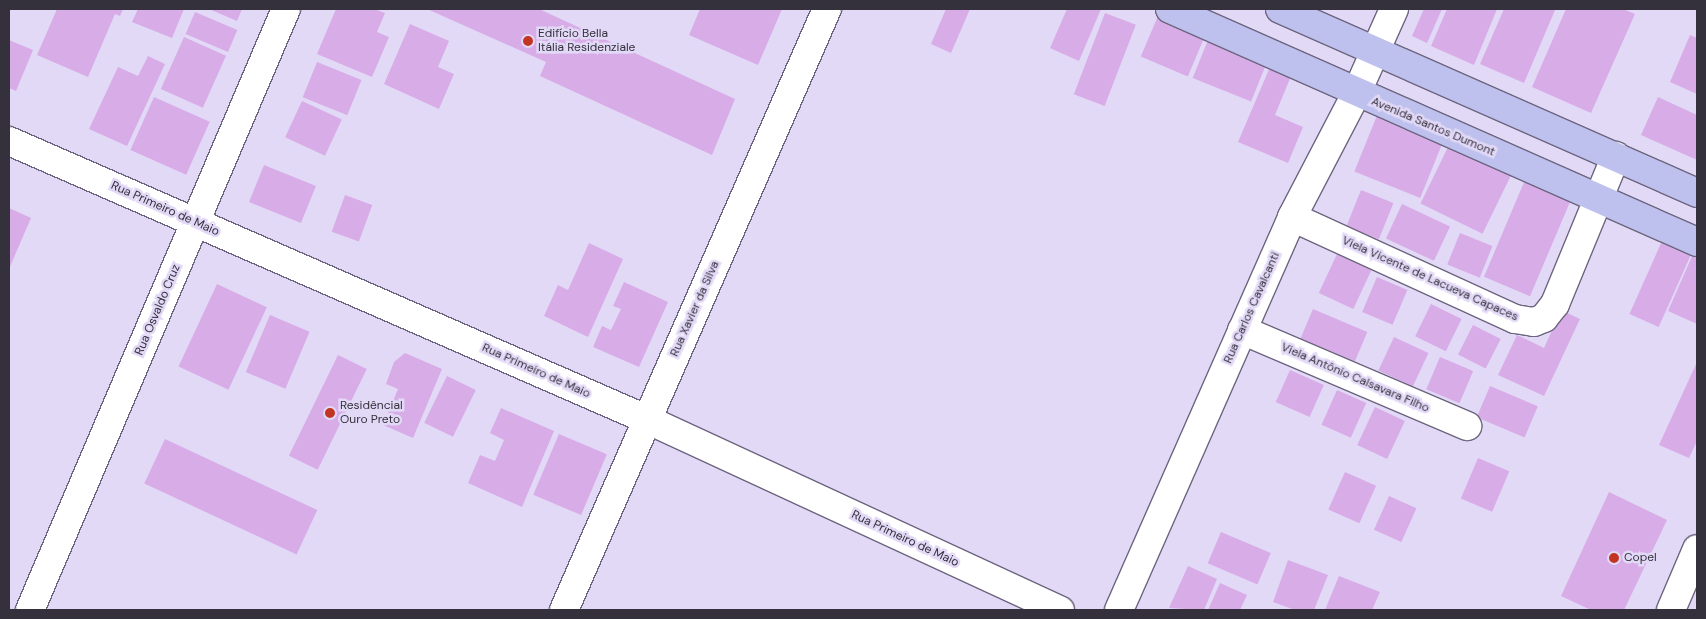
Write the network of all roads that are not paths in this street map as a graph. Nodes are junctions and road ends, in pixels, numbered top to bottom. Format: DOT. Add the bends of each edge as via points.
graph roads {
  1 [pos="286,9"];
  2 [pos="827,9"];
  3 [pos="1170,9"];
  4 [pos="1280,9"];
  5 [pos="1394,9"];
  6 [pos="1375,48"];
  7 [pos="1356,94"];
  8 [pos="9,141"];
  9 [pos="1616,156"];
  10 [pos="1697,193"];
  11 [pos="1598,198"];
  12 [pos="1292,218"];
  13 [pos="196,222"];
  14 [pos="1697,242"];
  15 [pos="1242,330"];
  16 [pos="646,419"];
  17 [pos="1467,426"];
  18 [pos="1697,549"];
  19 [pos="30,610"];
  20 [pos="564,610"];
  21 [pos="1060,610"];
  22 [pos="1119,610"];
  23 [pos="1671,610"];
  1 -- 13 [label="street, Rua Osvaldo Cruz"];
  2 -- 16 [label="street, Rua Xavier da Silva"];
  3 -- 7 [label="main road, Avenida Santos Dumont"];
  4 -- 6 [label="main road"];
  5 -- 6 [label="street, Rua Carlos Cavalcanti"];
  6 -- 7 [label="street, Rua Carlos Cavalcanti"];
  6 -- 9 [label="main road"];
  7 -- 11 [label="main road, Avenida Santos Dumont"];
  7 -- 12 [label="street, Rua Carlos Cavalcanti"];
  8 -- 13 [label="street, Rua Primeiro de Maio"];
  9 -- 10 [label="main road"];
  9 -- 11 [label="street, Viela Vicente de Lacueva Capaces"];
  11 -- 12 [label="street, Viela Vicente de Lacueva Capaces" via="1555,304 1544,318 1534,322 1516,319"];
  11 -- 14 [label="main road, Avenida Santos Dumont"];
  12 -- 15 [label="street, Rua Carlos Cavalcanti"];
  13 -- 16 [label="street, Rua Primeiro de Maio"];
  13 -- 19 [label="street, Rua Osvaldo Cruz"];
  15 -- 17 [label="street, Viela Antônio Calsavara Filho"];
  15 -- 22 [label="street, Rua Carlos Cavalcanti"];
  16 -- 20 [label="street, Rua Xavier da Silva"];
  16 -- 21 [label="street, Rua Primeiro de Maio"];
  18 -- 23 [label="street"];
}
